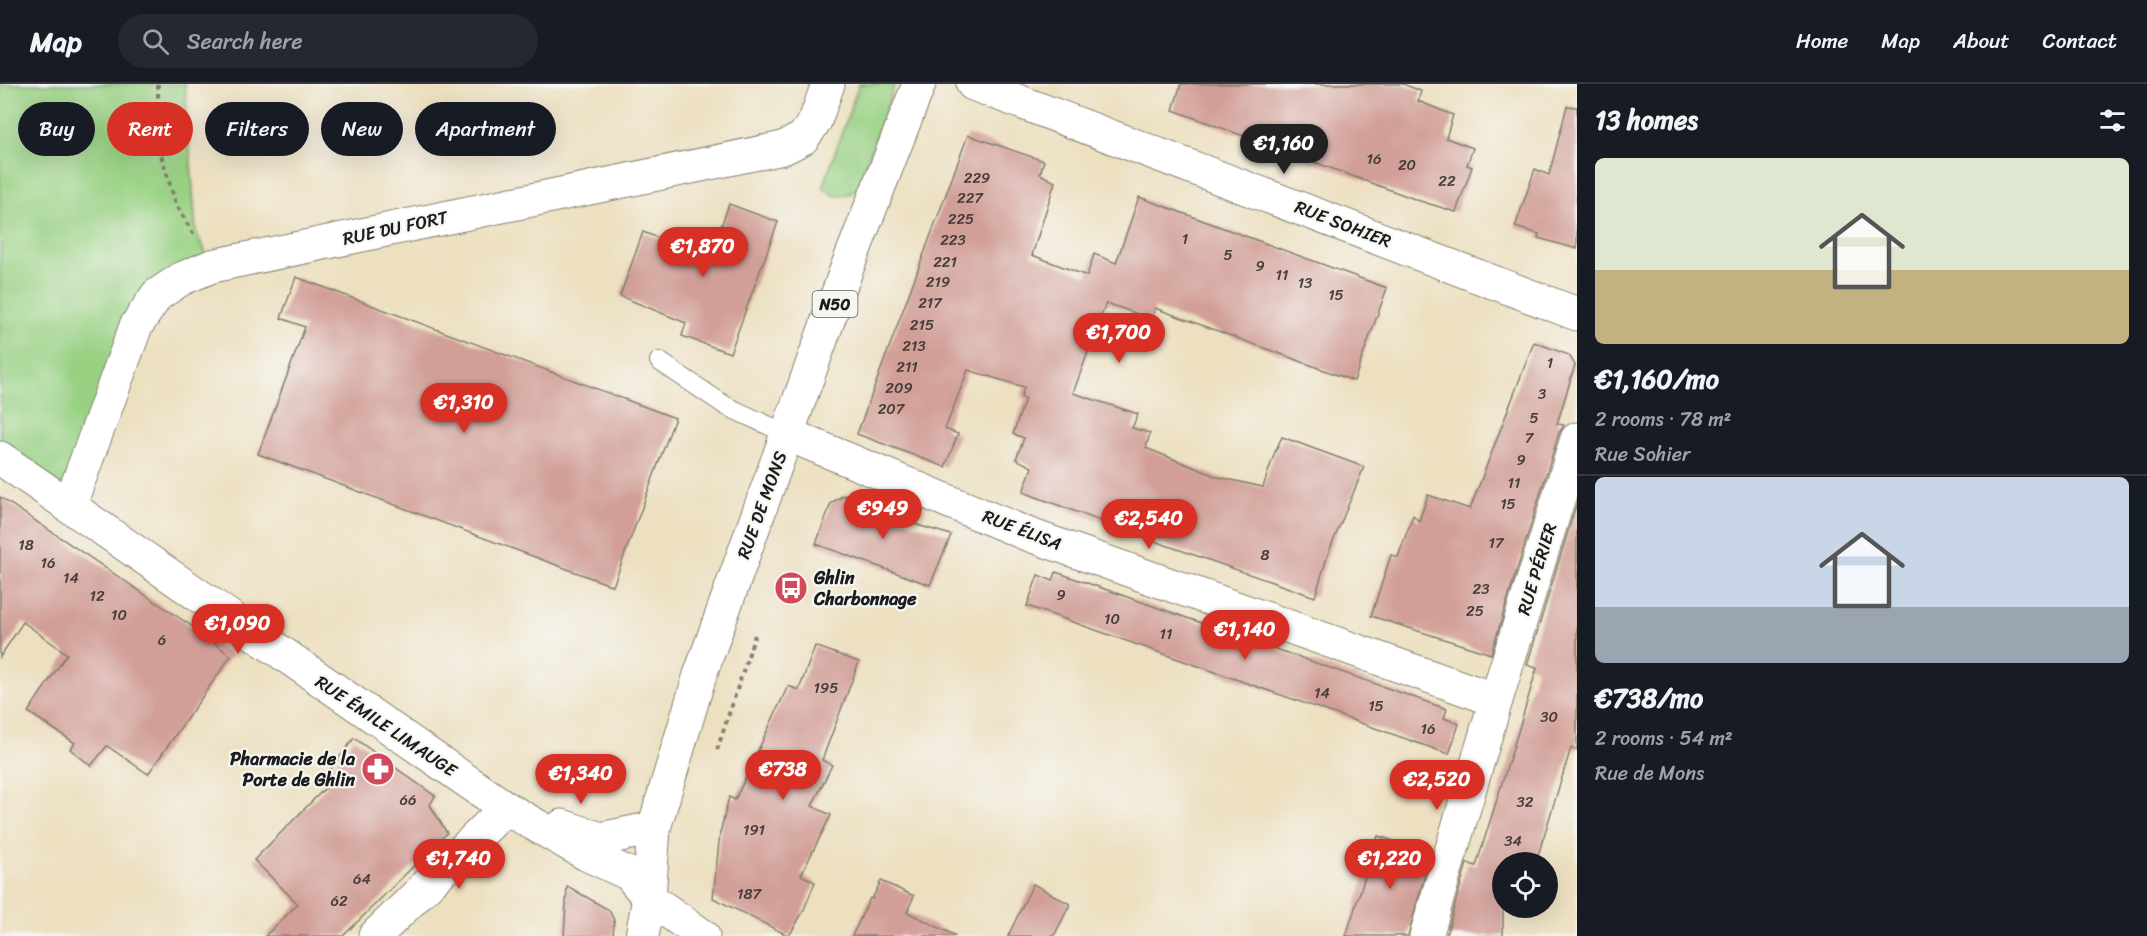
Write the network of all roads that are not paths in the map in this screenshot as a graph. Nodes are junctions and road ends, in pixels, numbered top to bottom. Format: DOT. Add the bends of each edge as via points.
graph roads {
  1 [pos="828,84"];
  2 [pos="919,84"];
  3 [pos="973,84"];
  4 [pos="1577,314"];
  5 [pos="659,361"];
  6 [pos="789,435"];
  7 [pos="1577,439"];
  8 [pos="0,458"];
  9 [pos="69,507"];
  10 [pos="1496,700"];
  11 [pos="506,808"];
  12 [pos="654,828"];
  13 [pos="648,898"];
  14 [pos="375,936"];
  15 [pos="642,936"];
  16 [pos="703,936"];
  17 [pos="1426,936"];
  1 -- 9 [label="street, RUE DU FORT" via="815,121 803,138 783,148 212,266 181,279 157,295 136,326"];
  2 -- 6 [label="street, RUE DE MONS / N50" via="847,268"];
  3 -- 4 [label="street, RUE SOHIER"];
  5 -- 6 [label="lane" via="726,406"];
  6 -- 10 [label="street, RUE ÉLISA" via="1027,534"];
  6 -- 12 [label="street, RUE DE MONS / N50" via="700,675"];
  7 -- 10 [label="street, RUE PÉRIER"];
  8 -- 9 [label="street, RUE ÉMILE LIMAUGE"];
  9 -- 11 [label="street, RUE ÉMILE LIMAUGE"];
  10 -- 17 [label="street, RUE PÉRIER"];
  11 -- 12 [label="street" via="601,839"];
  11 -- 13 [label="street" via="585,854 629,874"];
  11 -- 14 [label="street"];
  12 -- 13 [label="street, RUE DE MONS / N50"];
  13 -- 15 [label="street, RUE DE MONS / N50"];
  13 -- 16 [label="street"];
}
